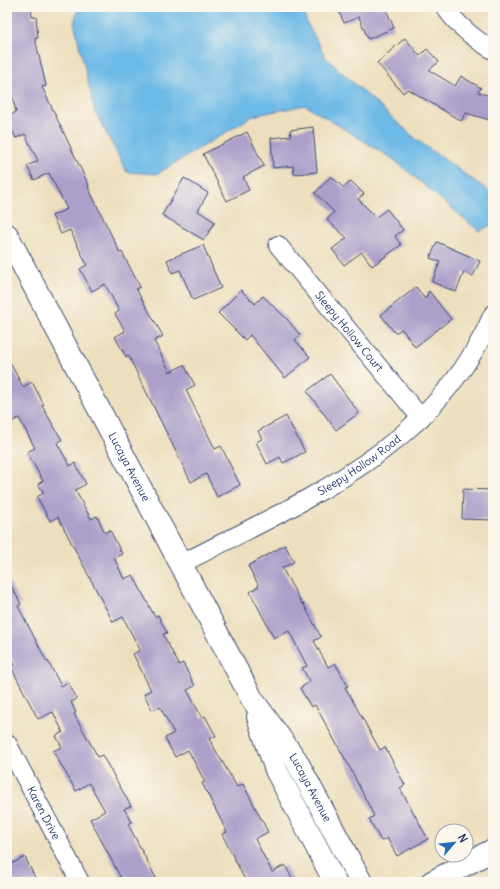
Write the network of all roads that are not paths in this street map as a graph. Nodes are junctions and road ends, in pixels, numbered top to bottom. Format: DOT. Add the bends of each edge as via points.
graph roads {
  1 [pos="445,7"];
  2 [pos="493,50"];
  3 [pos="7,235"];
  4 [pos="278,245"];
  5 [pos="493,314"];
  6 [pos="421,418"];
  7 [pos="181,564"];
  8 [pos="252,699"];
  9 [pos="7,744"];
  10 [pos="493,850"];
  11 [pos="80,882"];
  12 [pos="335,882"];
  13 [pos="361,882"];
  14 [pos="432,882"];
  1 -- 2 [label="street" via="460,26"];
  3 -- 7 [label="street, Lucaya Avenue"];
  4 -- 6 [label="street, Sleepy Hollow Court"];
  5 -- 6 [label="street, Sleepy Hollow Road" via="475,350 458,375"];
  6 -- 7 [label="street, Sleepy Hollow Road" via="362,467"];
  7 -- 8 [label="street, Lucaya Avenue"];
  8 -- 12 [label="street, Lucaya Avenue" via="276,770"];
  8 -- 13 [label="street, Lucaya Avenue" via="296,760"];
  9 -- 11 [label="street, Karen Drive"];
  10 -- 14 [label="street"];
}
